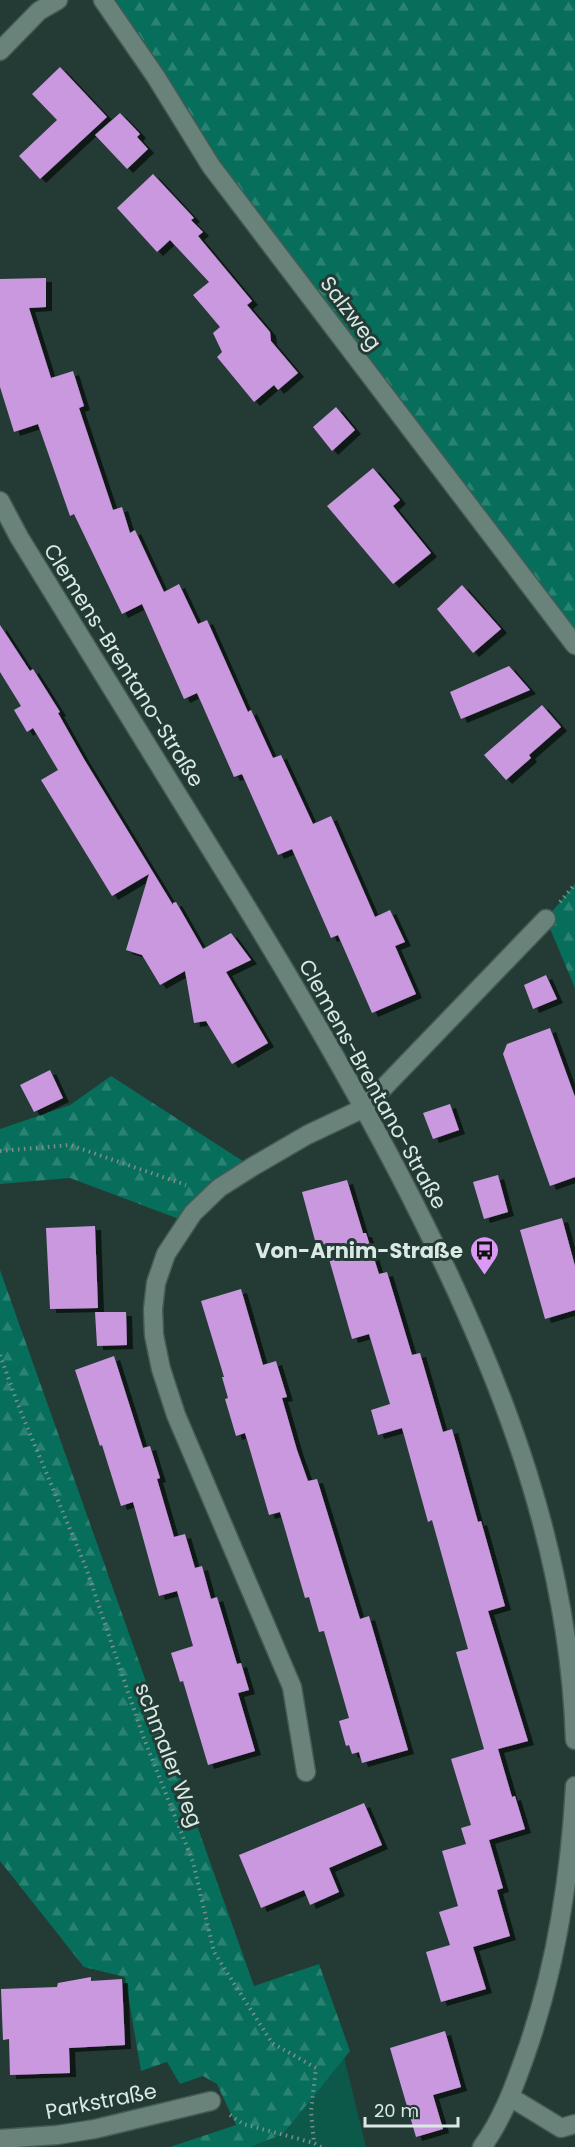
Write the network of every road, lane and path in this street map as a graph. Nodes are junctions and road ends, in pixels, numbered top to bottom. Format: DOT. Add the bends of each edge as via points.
graph roads {
  1 [pos="58,0"];
  2 [pos="103,0"];
  3 [pos="0,51"];
  4 [pos="0,501"];
  5 [pos="575,645"];
  6 [pos="546,919"];
  7 [pos="364,1108"];
  8 [pos="0,1151"];
  9 [pos="212,1194"];
  10 [pos="0,1355"];
  11 [pos="575,1740"];
  12 [pos="306,1772"];
  13 [pos="575,1786"];
  14 [pos="510,2097"];
  15 [pos="211,2101"];
  16 [pos="575,2124"];
  17 [pos="0,2139"];
  18 [pos="314,2143"];
  19 [pos="321,2147"];
  20 [pos="482,2147"];
  1 -- 3 [label="street" via="39,11"];
  2 -- 5 [label="street, Salzweg" via="211,166"];
  4 -- 7 [label="street, Clemens-Brentano-Straße"];
  6 -- 7 [label="street"];
  7 -- 9 [label="street" via="298,1140"];
  7 -- 11 [label="street, Clemens-Brentano-Straße" via="459,1292 516,1433 538,1502 562,1603"];
  8 -- 9 [label="path" via="70,1145"];
  9 -- 12 [label="street" via="193,1213 166,1254 156,1282 154,1335 176,1414 292,1687"];
  10 -- 18 [label="path, schmaler Weg" via="86,1565 143,1736 193,1862 214,1952 272,2043 316,2068 311,2111"];
  13 -- 14 [label="street" via="572,1845 550,1974"];
  14 -- 16 [label="street" via="561,2128"];
  14 -- 20 [label="street"];
  15 -- 17 [label="street, Parkstraße" via="95,2129"];
  15 -- 18 [label="path" via="243,2124"];
  18 -- 19 [label="path"];
}
